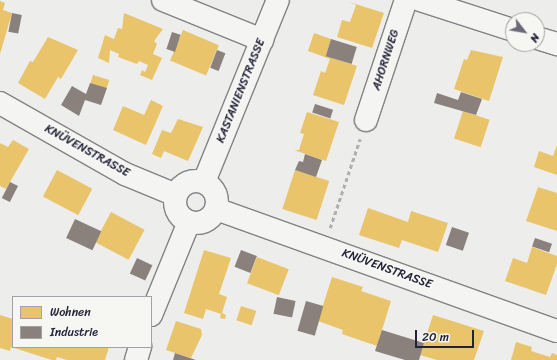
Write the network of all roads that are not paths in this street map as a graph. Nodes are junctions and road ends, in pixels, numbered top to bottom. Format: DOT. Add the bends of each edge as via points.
graph roads {
  1 [pos="163,0"];
  2 [pos="278,0"];
  3 [pos="406,0"];
  4 [pos="420,0"];
  5 [pos="505,27"];
  6 [pos="262,40"];
  7 [pos="545,40"];
  8 [pos="557,44"];
  9 [pos="0,103"];
  10 [pos="366,120"];
  11 [pos="204,182"];
  12 [pos="176,194"];
  13 [pos="216,209"];
  14 [pos="189,222"];
  15 [pos="152,313"];
  16 [pos="557,331"];
  17 [pos="140,348"];
  18 [pos="136,360"];
  1 -- 6 [label="street"];
  2 -- 6 [label="street, KASTANIENSTRASSE"];
  3 -- 10 [label="street, AHORNWEG"];
  4 -- 5 [label="street"];
  6 -- 11 [label="street, KASTANIENSTRASSE"];
  7 -- 8 [label="street"];
  9 -- 12 [label="street, KNÜVENSTRASSE" via="125,174"];
  11 -- 12 [label="street" via="188,182"];
  11 -- 13 [label="street" via="216,192"];
  12 -- 14 [label="street" via="176,210 180,217"];
  13 -- 14 [label="street" via="204,222"];
  13 -- 16 [label="street, KNÜVENSTRASSE"];
  14 -- 15 [label="street"];
  17 -- 18 [label="street"];
}
